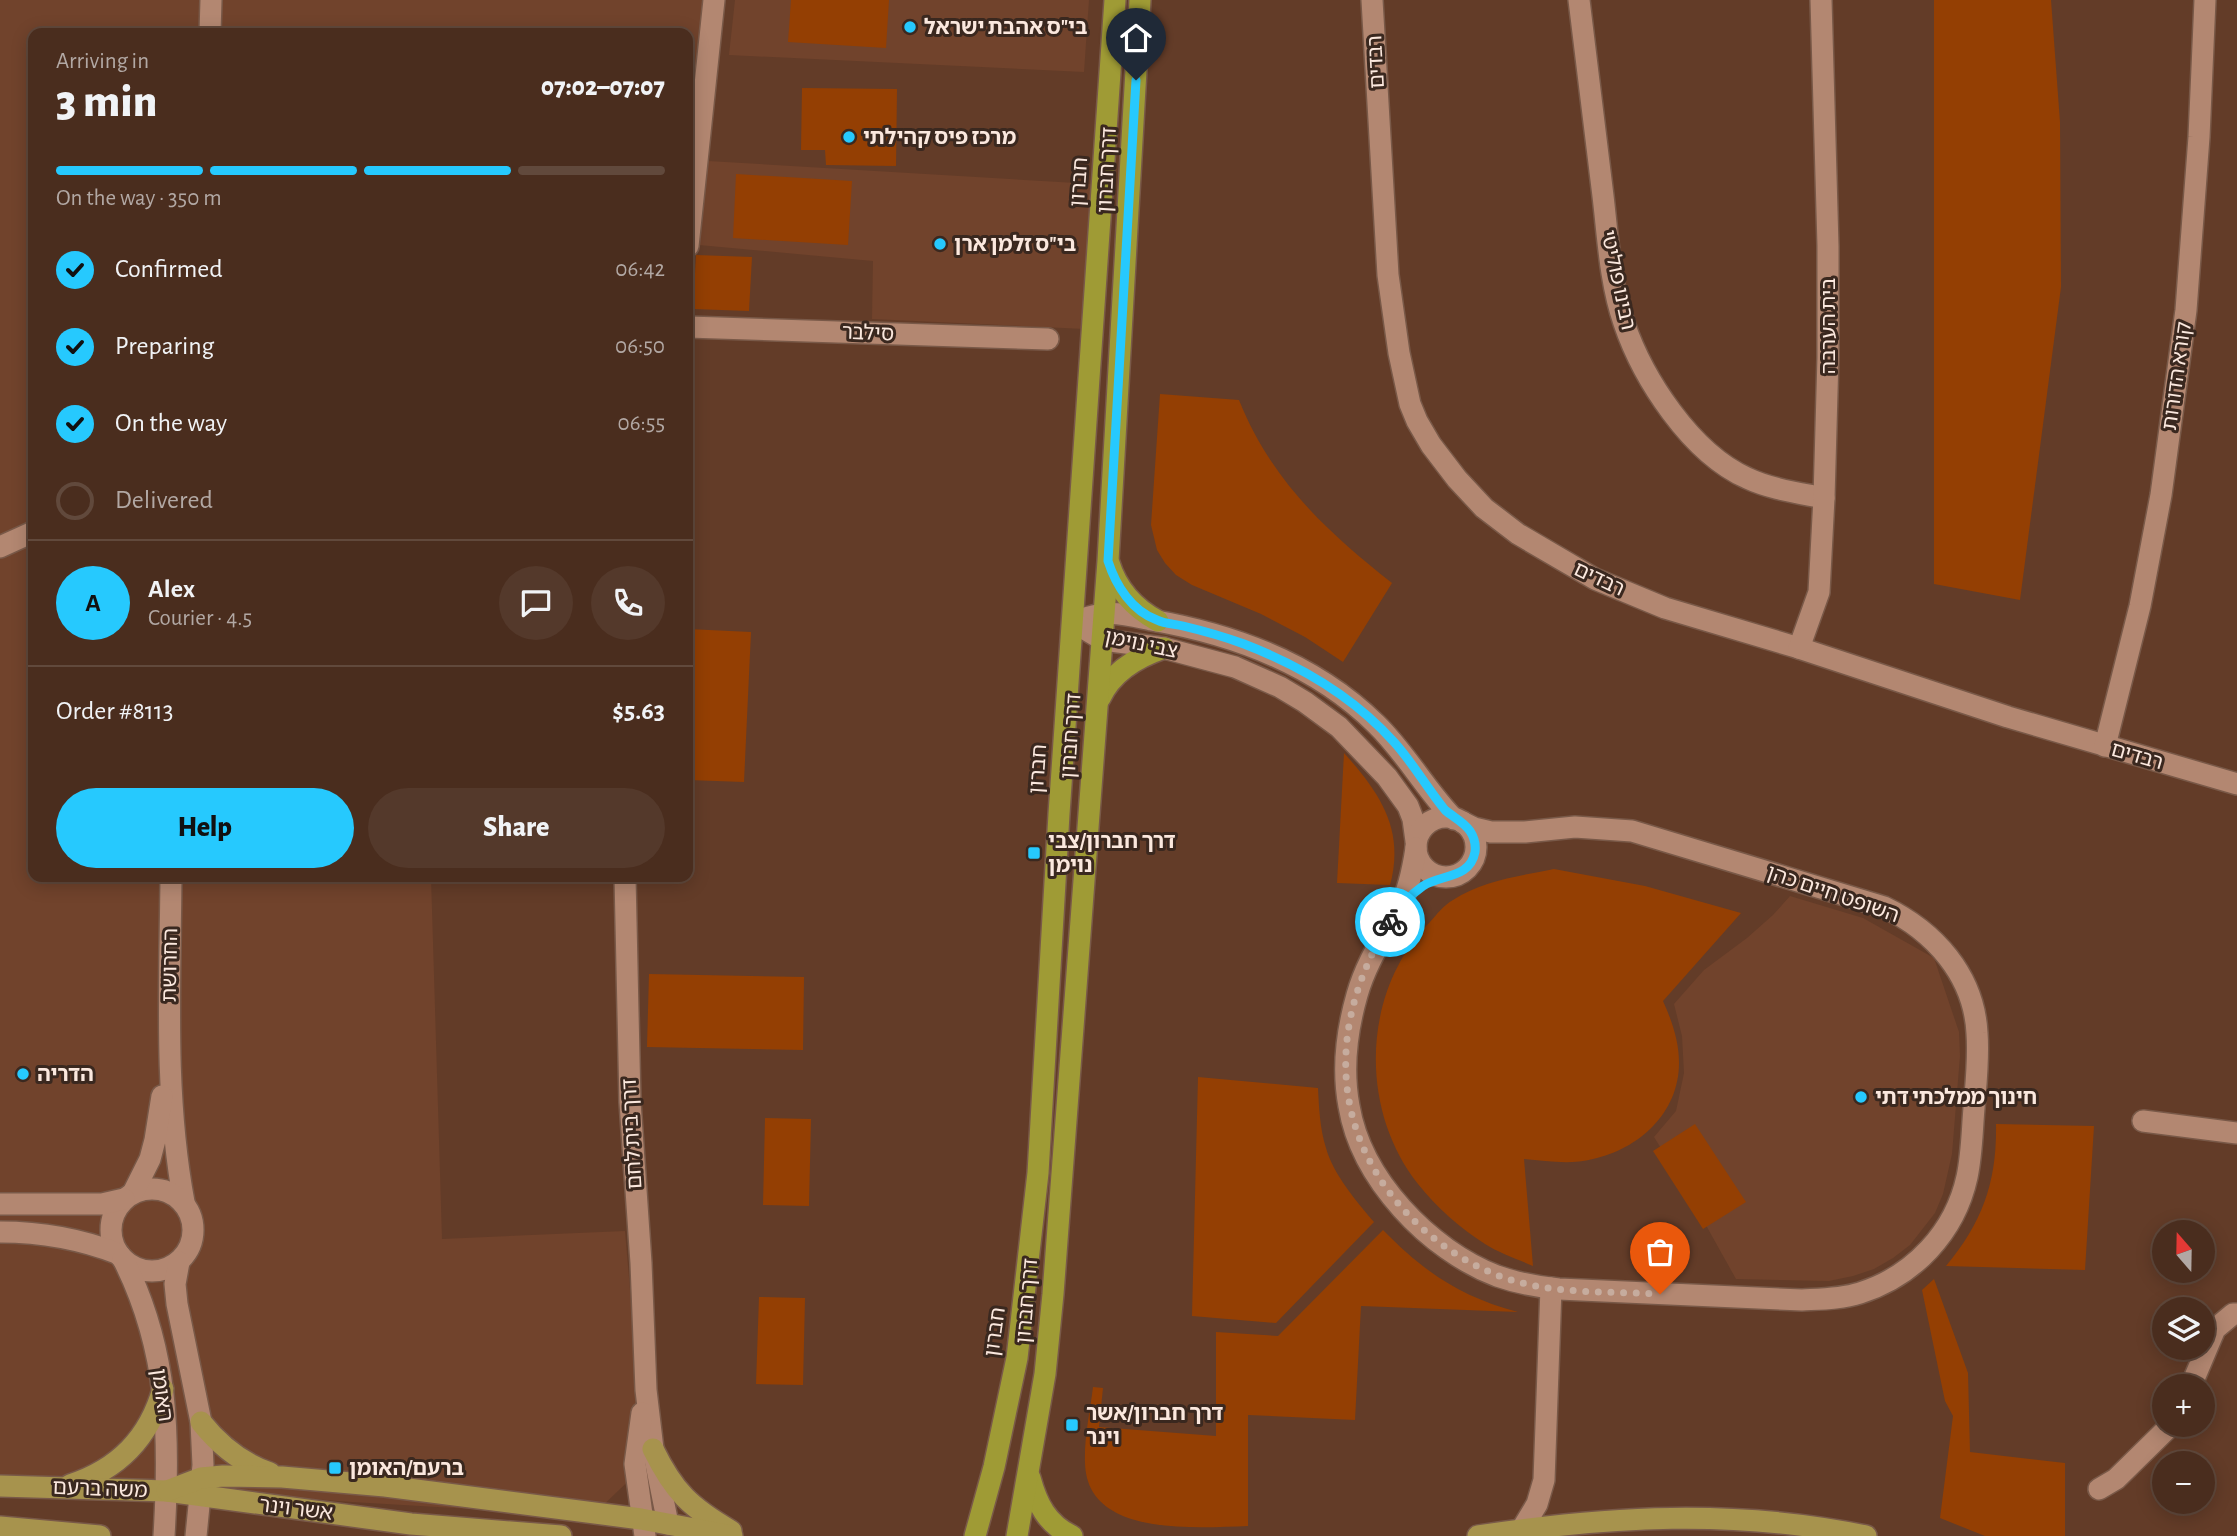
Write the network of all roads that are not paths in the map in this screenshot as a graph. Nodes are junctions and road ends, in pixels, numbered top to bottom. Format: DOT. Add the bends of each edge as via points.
graph roads {
  1 [pos="211,0"];
  2 [pos="714,0"];
  3 [pos="1115,0"];
  4 [pos="1140,0"];
  5 [pos="1372,0"];
  6 [pos="1579,0"];
  7 [pos="1821,0"];
  8 [pos="2205,0"];
  9 [pos="210,28"];
  10 [pos="693,199"];
  11 [pos="693,327"];
  12 [pos="1048,339"];
  13 [pos="1824,498"];
  14 [pos="28,534"];
  15 [pos="0,547"];
  16 [pos="1108,561"];
  17 [pos="1105,613"];
  18 [pos="1158,621"];
  19 [pos="1073,622"];
  20 [pos="1103,640"];
  21 [pos="1164,648"];
  22 [pos="1799,648"];
  23 [pos="1099,700"];
  24 [pos="2105,746"];
  25 [pos="2237,784"];
  26 [pos="1458,820"];
  27 [pos="1525,832"];
  28 [pos="1416,844"];
  29 [pos="1472,860"];
  30 [pos="1446,877"];
  31 [pos="171,882"];
  32 [pos="625,882"];
  33 [pos="1394,915"];
  34 [pos="169,1053"];
  35 [pos="2143,1121"];
  36 [pos="2237,1133"];
  37 [pos="129,1196"];
  38 [pos="184,1202"];
  39 [pos="0,1204"];
  40 [pos="0,1232"];
  41 [pos="121,1257"];
  42 [pos="179,1262"];
  43 [pos="1551,1288"];
  44 [pos="2237,1314"];
  45 [pos="2195,1374"];
  46 [pos="163,1389"];
  47 [pos="646,1390"];
  48 [pos="201,1422"];
  49 [pos="2159,1437"];
  50 [pos="653,1450"];
  51 [pos="1029,1473"];
  52 [pos="282,1477"];
  53 [pos="0,1486"];
  54 [pos="59,1488"];
  55 [pos="201,1488"];
  56 [pos="2099,1489"];
  57 [pos="167,1491"];
  58 [pos="2,1527"];
  59 [pos="643,1527"];
  60 [pos="1522,1529"];
  61 [pos="668,1530"];
  62 [pos="37,1536"];
  63 [pos="100,1536"];
  64 [pos="164,1536"];
  65 [pos="196,1536"];
  66 [pos="561,1536"];
  67 [pos="732,1536"];
  68 [pos="742,1536"];
  69 [pos="975,1536"];
  70 [pos="1017,1536"];
  71 [pos="1072,1536"];
  72 [pos="1478,1536"];
  73 [pos="1866,1536"];
  1 -- 9 [label="street"];
  2 -- 10 [label="street"];
  3 -- 19 [label="highway, חברון"];
  4 -- 16 [label="highway, דרך חברון"];
  5 -- 22 [label="street, רבדים" via="1391,302 1410,404 1430,445 1484,508 1518,534 1595,579 1665,608"];
  6 -- 13 [label="street, רבינו פוליטי" via="1608,243 1622,319 1632,345 1670,408 1718,460 1746,478"];
  7 -- 13 [label="street, בית הערבה" via="1828,246"];
  8 -- 24 [label="street, קורא הדורות" via="2186,310 2161,495 2140,606"];
  11 -- 12 [label="street, סילבר"];
  13 -- 22 [label="street, בית הערבה" via="1819,592"];
  14 -- 15 [label="street"];
  16 -- 17 [label="highway, דרך חברון"];
  16 -- 18 [label="highway" via="1125,595"];
  17 -- 18 [label="street, צבי נוימן"];
  17 -- 19 [label="street, צבי נוימן"];
  17 -- 20 [label="highway, דרך חברון"];
  18 -- 26 [label="street, צבי נוימן" via="1205,631 1278,657 1336,690 1393,741 1436,799"];
  19 -- 20 [label="street, צבי נוימן"];
  19 -- 69 [label="highway, חברון" via="1030,1249 1012,1386"];
  20 -- 21 [label="street, צבי נוימן"];
  20 -- 23 [label="highway, דרך חברון"];
  21 -- 23 [label="highway" via="1123,669"];
  21 -- 28 [label="street, צבי נוימן" via="1254,674 1339,727 1404,797 1412,814"];
  22 -- 24 [label="street, רבדים"];
  23 -- 51 [label="highway, דרך חברון" via="1050,1335"];
  24 -- 25 [label="street, רבדים"];
  26 -- 27 [label="street, השופט חיים כהן" via="1485,831"];
  26 -- 28 [label="street" via="1431,821"];
  26 -- 29 [label="street" via="1474,837"];
  27 -- 29 [label="street, השופט חיים כהן" via="1486,847"];
  27 -- 43 [label="street, השופט חיים כהן" via="1576,827 1640,833 1884,907 1915,924 1943,950 1965,985 1977,1030 1970,1156 1963,1189 1937,1240 1903,1273 1858,1294 1831,1299"];
  28 -- 30 [label="street" via="1425,869"];
  28 -- 33 [label="street, השופט חיים כהן" via="1408,885"];
  29 -- 30 [label="street" via="1464,870"];
  30 -- 33 [label="street, השופט חיים כהן" via="1418,889"];
  31 -- 34 [label="street, החרושת"];
  32 -- 47 [label="street, דרך בית לחם" via="629,1090"];
  33 -- 43 [label="street, השופט חיים כהן" via="1368,963 1350,1028 1346,1077 1358,1138 1390,1194 1438,1242 1496,1275"];
  34 -- 37 [label="street, החרושת" via="150,1159"];
  34 -- 38 [label="street, החרושת" via="173,1132"];
  35 -- 36 [label="street"];
  37 -- 38 [label="street" via="160,1189"];
  37 -- 39 [label="street" via="102,1203"];
  37 -- 41 [label="street" via="112,1220 113,1243"];
  38 -- 42 [label="street" via="194,1236"];
  40 -- 41 [label="street" via="68,1238"];
  41 -- 42 [label="street" via="144,1270 156,1271"];
  41 -- 46 [label="street, האומן" via="142,1303"];
  42 -- 48 [label="street, האומן" via="177,1304"];
  43 -- 60 [label="street" via="1544,1480"];
  44 -- 45 [label="street" via="2216,1329"];
  46 -- 54 [label="main road" via="156,1413 131,1449 96,1474"];
  46 -- 57 [label="street, האומן"];
  47 -- 50 [label="street, דרך בית לחם"];
  47 -- 59 [label="street, דרך בית לחם" via="635,1464"];
  48 -- 52 [label="main road" via="228,1451"];
  48 -- 55 [label="street, האומן"];
  49 -- 56 [label="street" via="2116,1479"];
  50 -- 61 [label="street, דרך בית לחם"];
  50 -- 68 [label="main road" via="667,1478 686,1499"];
  51 -- 70 [label="highway"];
  51 -- 71 [label="highway" via="1045,1514"];
  52 -- 55 [label="main road" via="223,1476"];
  52 -- 59 [label="main road" via="385,1486"];
  53 -- 54 [label="main road, משה ברעם"];
  54 -- 57 [label="main road, משה ברעם"];
  55 -- 57 [label="main road, משה ברעם"];
  55 -- 65 [label="street, האומן"];
  55 -- 66 [label="main road, אשר וינר" via="411,1524"];
  57 -- 64 [label="street, האומן"];
  58 -- 62 [label="main road"];
  58 -- 63 [label="main road"];
  59 -- 61 [label="main road"];
  60 -- 72 [label="main road"];
  60 -- 73 [label="main road" via="1668,1517 1819,1527"];
  61 -- 67 [label="main road"];
}
